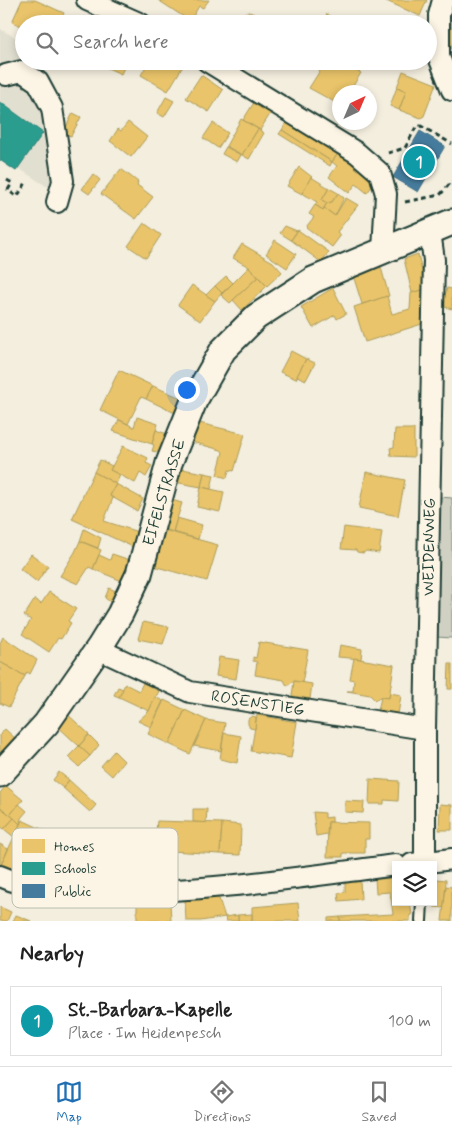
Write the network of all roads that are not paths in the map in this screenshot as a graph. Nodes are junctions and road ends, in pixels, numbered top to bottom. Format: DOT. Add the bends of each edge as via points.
graph roads {
  1 [pos="87,0"];
  2 [pos="444,0"];
  3 [pos="121,15"];
  4 [pos="222,70"];
  5 [pos="6,75"];
  6 [pos="452,90"];
  7 [pos="57,202"];
  8 [pos="452,222"];
  9 [pos="430,232"];
  10 [pos="384,251"];
  11 [pos="100,648"];
  12 [pos="425,729"];
  13 [pos="0,774"];
  14 [pos="452,859"];
  15 [pos="425,861"];
  16 [pos="437,861"];
  17 [pos="392,866"];
  18 [pos="178,890"];
  19 [pos="422,906"];
  20 [pos="421,921"];
  1 -- 3 [label="street"];
  2 -- 6 [label="street" via="439,15 439,57"];
  4 -- 10 [label="street" via="357,152 380,173 386,194"];
  5 -- 7 [label="street" via="22,71 38,82 52,108 63,181"];
  8 -- 9 [label="street, EIFELSTRASSE"];
  9 -- 10 [label="street, EIFELSTRASSE"];
  9 -- 12 [label="street, WEIDENWEG" via="434,260"];
  10 -- 11 [label="street, EIFELSTRASSE" via="313,280 256,317 223,350 194,401 169,463 139,574"];
  11 -- 12 [label="street, ROSENSTIEG" via="190,692"];
  11 -- 13 [label="street, EIFELSTRASSE" via="46,724"];
  12 -- 15 [label="street, WEIDENWEG"];
  14 -- 16 [label="street"];
  17 -- 18 [label="street"];
  19 -- 20 [label="lane"];
}
